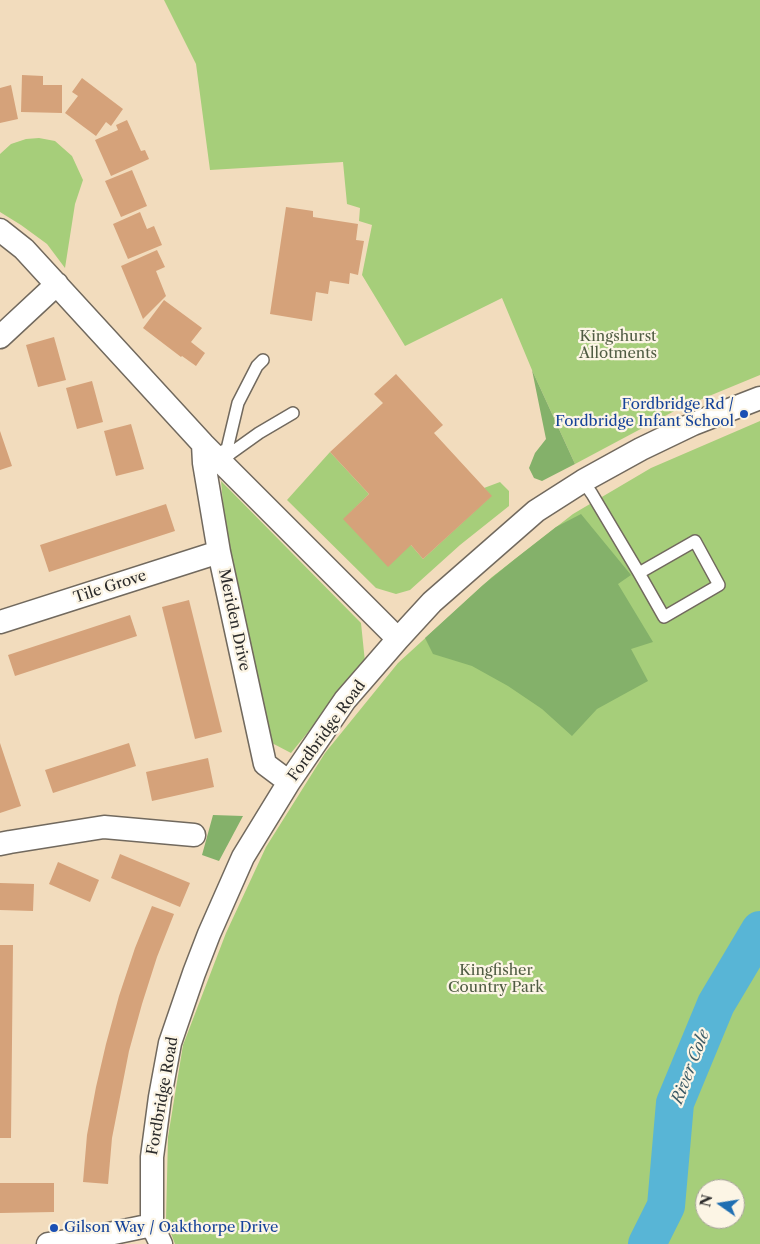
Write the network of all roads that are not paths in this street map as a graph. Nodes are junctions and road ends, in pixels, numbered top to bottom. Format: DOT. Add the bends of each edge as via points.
graph roads {
  1 [pos="0,230"];
  2 [pos="57,284"];
  3 [pos="0,337"];
  4 [pos="263,360"];
  5 [pos="760,398"];
  6 [pos="293,413"];
  7 [pos="213,454"];
  8 [pos="583,481"];
  9 [pos="219,552"];
  10 [pos="639,573"];
  11 [pos="0,622"];
  12 [pos="398,639"];
  13 [pos="290,782"];
  14 [pos="194,835"];
  15 [pos="0,844"];
  16 [pos="157,1234"];
  17 [pos="48,1244"];
  1 -- 2 [label="street" via="24,249"];
  2 -- 3 [label="street"];
  2 -- 7 [label="street"];
  4 -- 7 [label="lane" via="238,403 227,448"];
  5 -- 8 [label="street, Fordbridge Road" via="693,424"];
  6 -- 7 [label="lane" via="238,448"];
  7 -- 9 [label="street, Meriden Drive" via="204,463"];
  7 -- 12 [label="street"];
  8 -- 10 [label="lane"];
  8 -- 12 [label="street, Fordbridge Road" via="536,511 432,602"];
  9 -- 11 [label="street, Tile Grove"];
  9 -- 13 [label="street, Meriden Drive" via="264,764"];
  10 -- 10 [label="lane" via="664,616 719,585 695,541"];
  12 -- 13 [label="street, Fordbridge Road" via="345,700"];
  13 -- 16 [label="street, Fordbridge Road" via="243,857 206,942 170,1043 152,1158"];
  14 -- 15 [label="street" via="104,827"];
  16 -- 17 [label="street" via="104,1235"];
}
